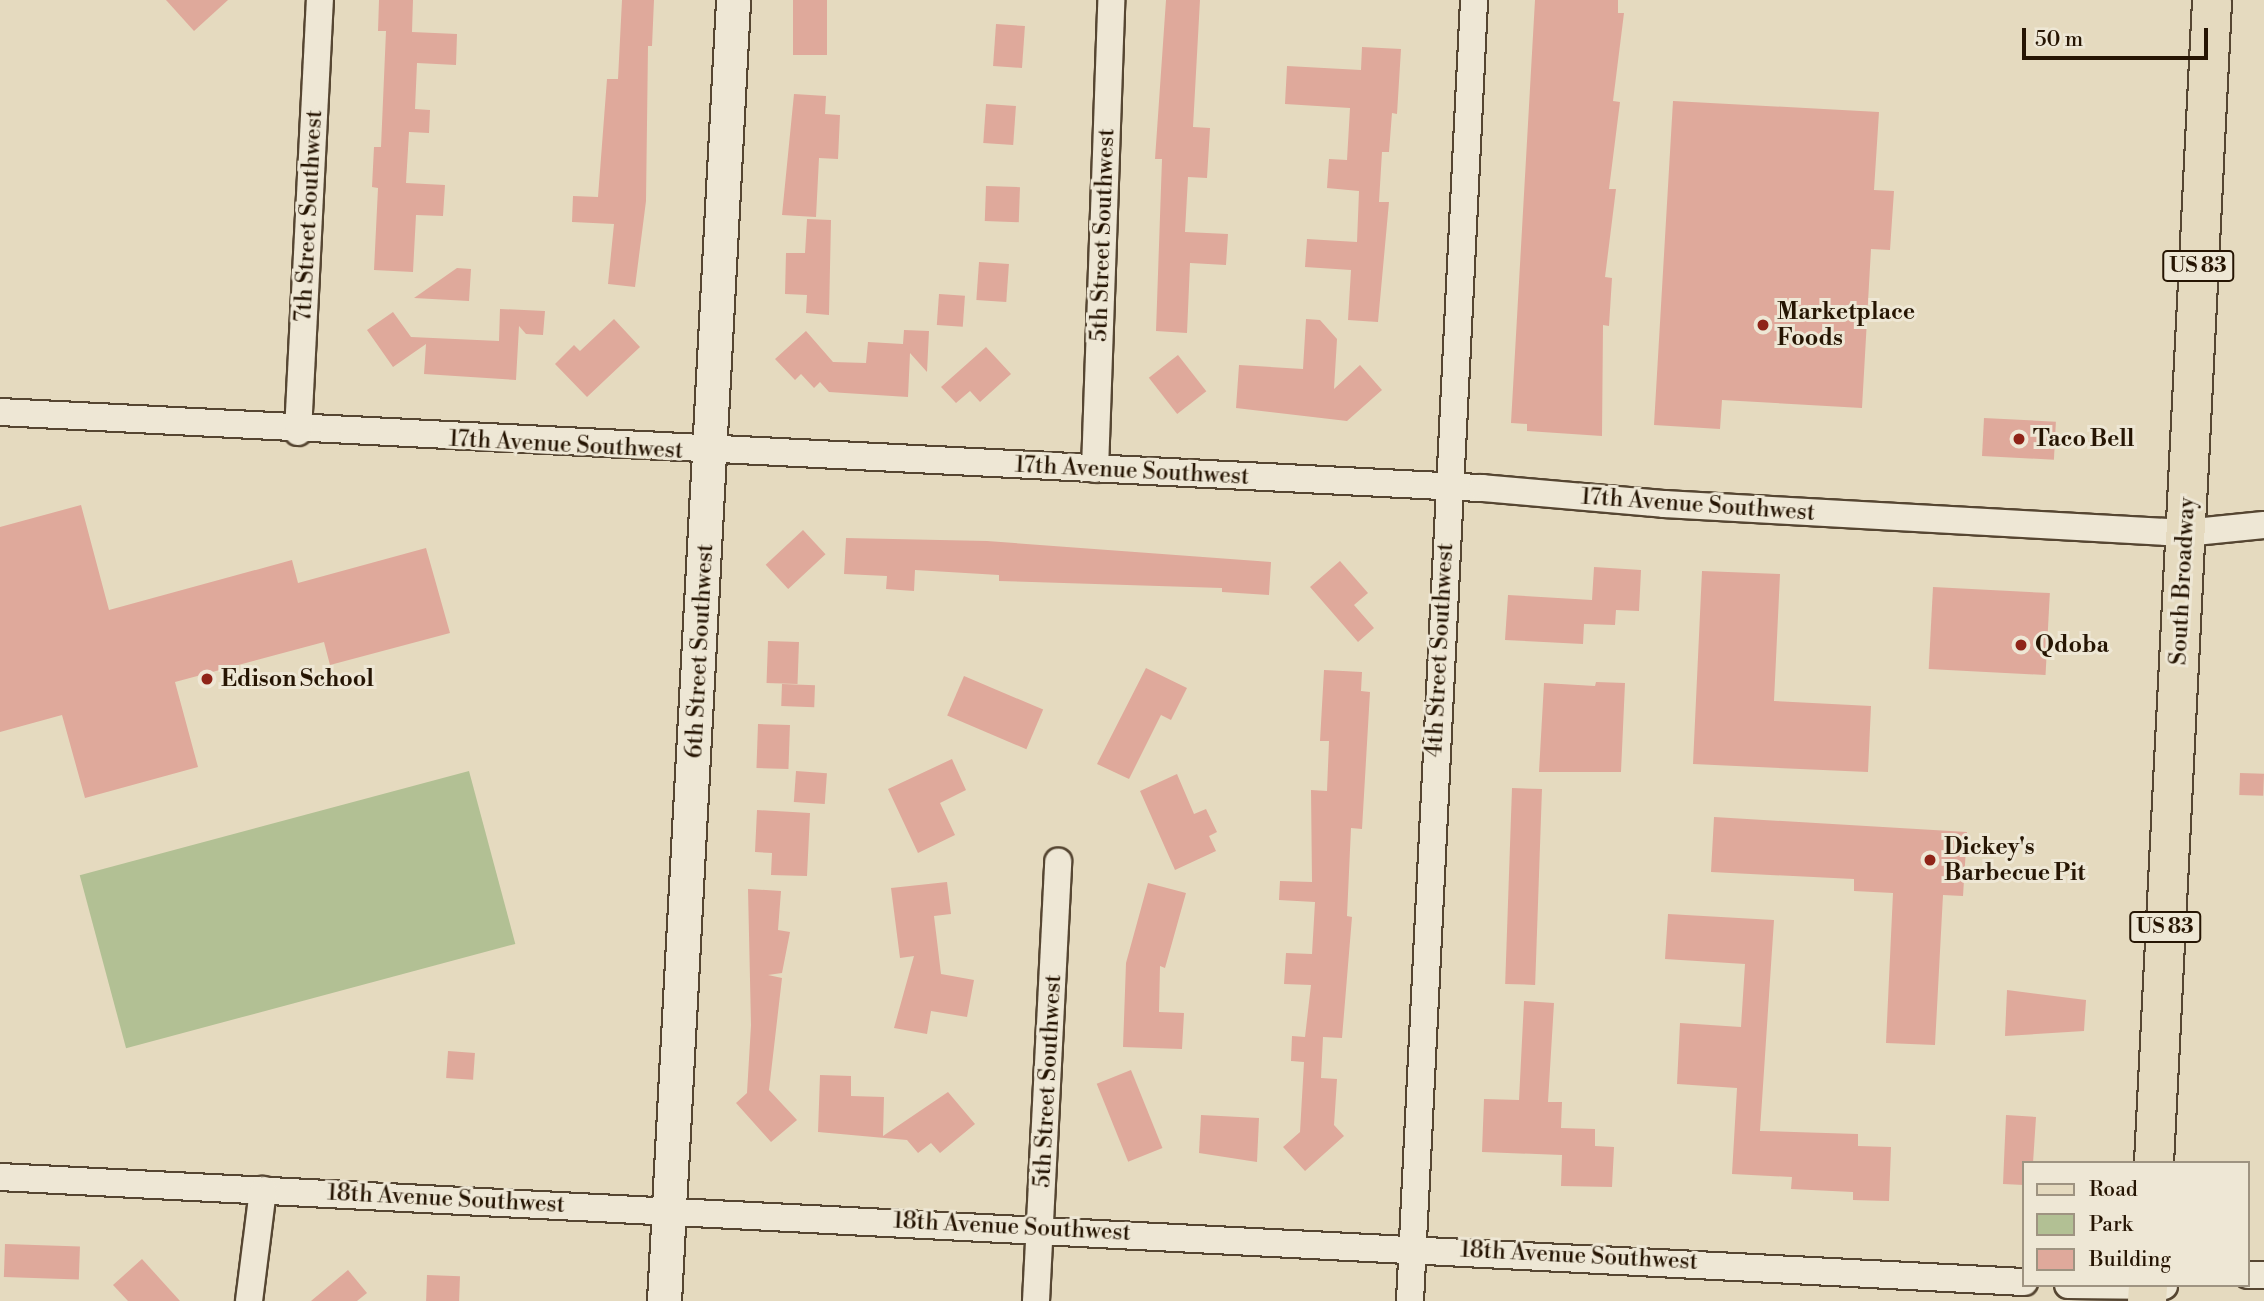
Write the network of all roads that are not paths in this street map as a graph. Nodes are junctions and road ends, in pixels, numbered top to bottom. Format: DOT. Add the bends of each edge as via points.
graph roads {
  1 [pos="320,0"];
  2 [pos="733,0"];
  3 [pos="1111,0"];
  4 [pos="1474,0"];
  5 [pos="2212,0"];
  6 [pos="0,412"];
  7 [pos="298,432"];
  8 [pos="712,452"];
  9 [pos="1095,469"];
  10 [pos="1448,486"];
  11 [pos="2264,525"];
  12 [pos="2185,533"];
  13 [pos="1058,862"];
  14 [pos="2154,1161"];
  15 [pos="0,1177"];
  16 [pos="263,1190"];
  17 [pos="667,1209"];
  18 [pos="1041,1228"];
  19 [pos="1412,1248"];
  20 [pos="2022,1282"];
  21 [pos="2102,1287"];
  22 [pos="2152,1290"];
  23 [pos="249,1301"];
  24 [pos="664,1301"];
  25 [pos="1036,1301"];
  26 [pos="1410,1301"];
  1 -- 7 [label="street, 7th Street Southwest"];
  2 -- 8 [label="street, 6th Street Southwest"];
  3 -- 9 [label="street, 5th Street Southwest"];
  4 -- 10 [label="street, 4th Street Southwest"];
  5 -- 12 [label="main road, South Broadway / US 83"];
  6 -- 7 [label="street, 17th Avenue Southwest"];
  7 -- 8 [label="street, 17th Avenue Southwest"];
  8 -- 9 [label="street, 17th Avenue Southwest"];
  8 -- 17 [label="street, 6th Street Southwest"];
  9 -- 10 [label="street, 17th Avenue Southwest"];
  10 -- 12 [label="street, 17th Avenue Southwest" via="1664,504"];
  10 -- 19 [label="street, 4th Street Southwest"];
  11 -- 12 [label="street, 17th Avenue Southwest"];
  12 -- 14 [label="main road, South Broadway / US 83"];
  13 -- 18 [label="street, 5th Street Southwest"];
  15 -- 16 [label="street, 18th Avenue Southwest"];
  16 -- 17 [label="street, 18th Avenue Southwest"];
  16 -- 23 [label="street"];
  17 -- 18 [label="street, 18th Avenue Southwest"];
  17 -- 24 [label="street, 6th Street Southwest"];
  18 -- 19 [label="street, 18th Avenue Southwest"];
  18 -- 25 [label="street, 5th Street Southwest"];
  19 -- 20 [label="street, 18th Avenue Southwest"];
  19 -- 26 [label="street, 4th Street Southwest"];
  21 -- 22 [label="street"];
}
